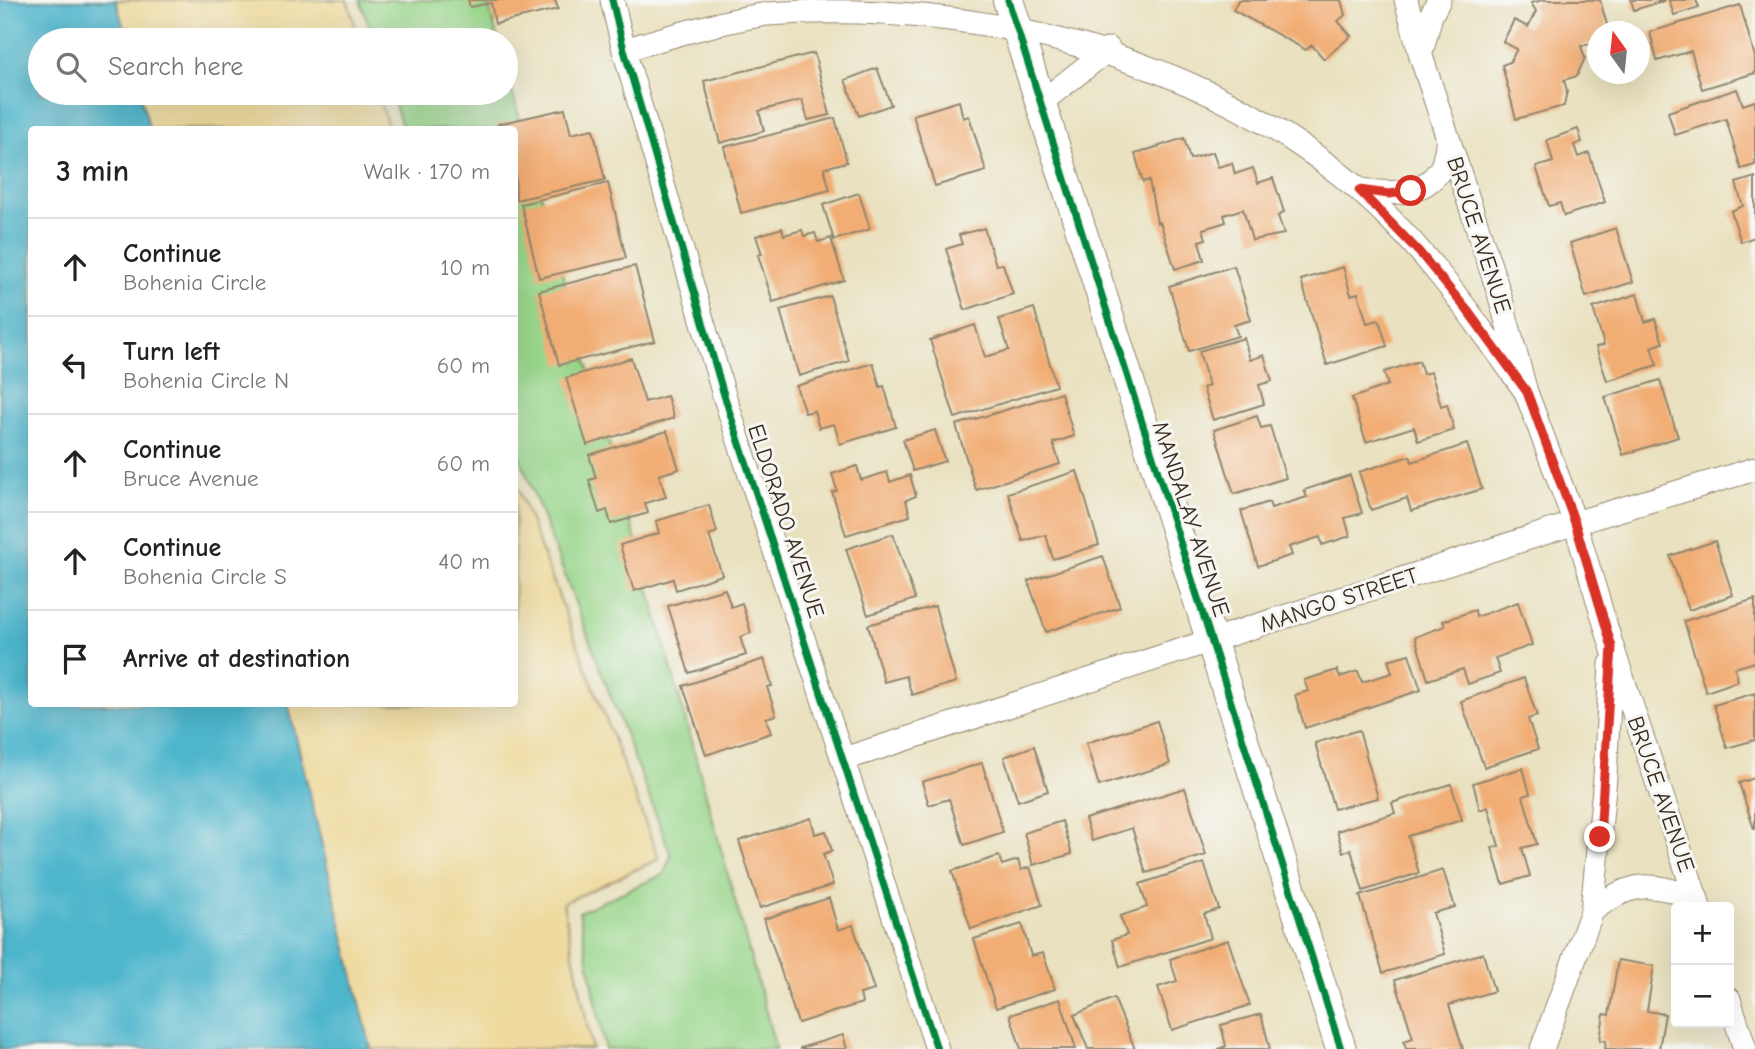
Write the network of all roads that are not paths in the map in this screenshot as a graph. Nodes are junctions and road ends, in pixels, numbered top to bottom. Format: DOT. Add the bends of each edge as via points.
graph roads {
  1 [pos="612,0"];
  2 [pos="1406,0"];
  3 [pos="1439,0"];
  4 [pos="934,4"];
  5 [pos="1011,10"];
  6 [pos="1109,49"];
  7 [pos="624,50"];
  8 [pos="1421,56"];
  9 [pos="1039,104"];
  10 [pos="1448,141"];
  11 [pos="1359,190"];
  12 [pos="1527,392"];
  13 [pos="1755,469"];
  14 [pos="1575,523"];
  15 [pos="1210,642"];
  16 [pos="1612,647"];
  17 [pos="844,759"];
  18 [pos="1696,902"];
  19 [pos="1698,902"];
  20 [pos="1592,911"];
  21 [pos="1734,1015"];
  22 [pos="937,1049"];
  23 [pos="1341,1049"];
  24 [pos="1542,1049"];
  25 [pos="1745,1049"];
  1 -- 7 [label="street, ELDORADO AVENUE"];
  2 -- 8 [label="street, BRUCE AVENUE"];
  3 -- 8 [label="street" via="1430,15"];
  4 -- 5 [label="street"];
  4 -- 7 [label="street" via="768,14"];
  5 -- 6 [label="street"];
  5 -- 9 [label="street, MANDALAY AVENUE"];
  6 -- 9 [label="street"];
  6 -- 11 [label="street" via="1240,106"];
  7 -- 17 [label="street, ELDORADO AVENUE" via="724,395"];
  8 -- 10 [label="street, BRUCE AVENUE"];
  9 -- 15 [label="street, MANDALAY AVENUE"];
  10 -- 11 [label="street" via="1441,168 1426,183 1389,194"];
  10 -- 12 [label="street, BRUCE AVENUE"];
  11 -- 12 [label="street" via="1435,272"];
  12 -- 14 [label="street, BRUCE AVENUE"];
  13 -- 14 [label="street, MANGO STREET"];
  14 -- 15 [label="street, MANGO STREET"];
  14 -- 16 [label="street, BRUCE AVENUE"];
  15 -- 17 [label="street, MANGO STREET"];
  15 -- 23 [label="street, MANDALAY AVENUE"];
  16 -- 19 [label="street, BRUCE AVENUE"];
  16 -- 20 [label="street"];
  17 -- 22 [label="street, ELDORADO AVENUE"];
  18 -- 20 [label="street" via="1667,888 1640,886 1614,894"];
  20 -- 24 [label="street"];
  21 -- 25 [label="street"];
}
